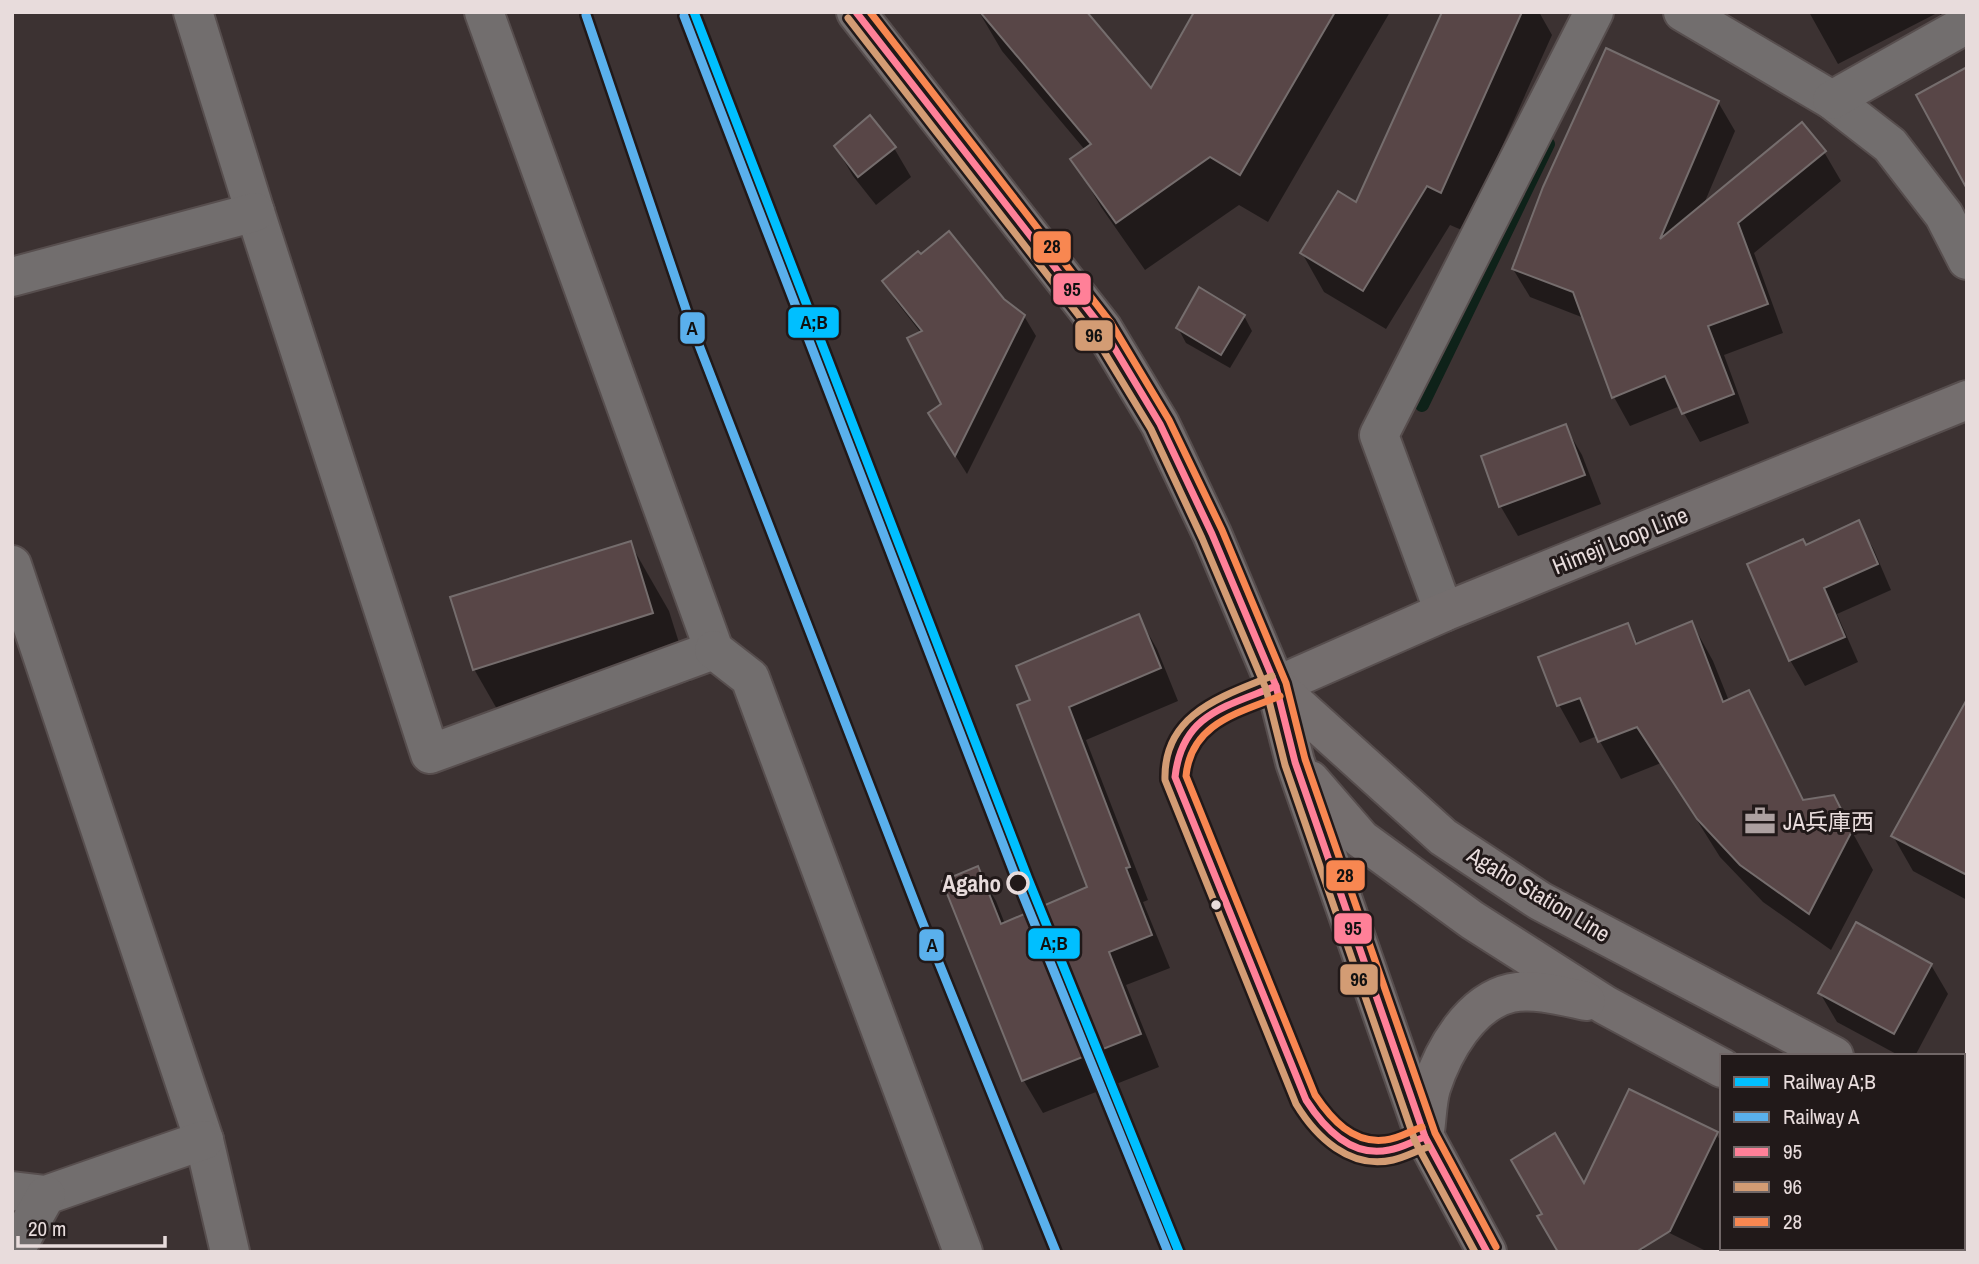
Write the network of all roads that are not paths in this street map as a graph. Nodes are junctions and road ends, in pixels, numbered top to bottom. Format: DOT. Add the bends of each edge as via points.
graph roads {
  1 [pos="193,12"];
  2 [pos="484,12"];
  3 [pos="856,12"];
  4 [pos="1594,12"];
  5 [pos="1683,12"];
  6 [pos="1967,24"];
  7 [pos="1832,100"];
  8 [pos="255,212"];
  9 [pos="1967,260"];
  10 [pos="12,277"];
  11 [pos="1967,400"];
  12 [pos="12,565"];
  13 [pos="1444,611"];
  14 [pos="714,650"];
  15 [pos="1276,686"];
  16 [pos="1295,762"];
  17 [pos="1605,1005"];
  18 [pos="1830,1054"];
  19 [pos="1720,1067"];
  20 [pos="1425,1137"];
  21 [pos="204,1140"];
  22 [pos="29,1193"];
  23 [pos="15,1252"];
  24 [pos="230,1252"];
  25 [pos="963,1252"];
  26 [pos="1487,1252"];
  1 -- 8 [label="street"];
  2 -- 14 [label="street"];
  3 -- 15 [label="main road" via="1103,329 1160,424"];
  4 -- 13 [label="street" via="1379,435"];
  5 -- 7 [label="street"];
  6 -- 7 [label="street"];
  7 -- 9 [label="street" via="1890,145 1944,215"];
  8 -- 10 [label="street"];
  8 -- 14 [label="street" via="430,754"];
  11 -- 13 [label="main road, Himeji Loop Line"];
  12 -- 21 [label="street"];
  13 -- 15 [label="main road, Himeji Loop Line"];
  14 -- 25 [label="street" via="750,678"];
  15 -- 16 [label="main road"];
  15 -- 18 [label="main road, Agaho Station Line" via="1443,837 1540,901"];
  16 -- 17 [label="main road" via="1361,839 1472,920"];
  16 -- 20 [label="main road"];
  17 -- 19 [label="main road"];
  17 -- 20 [label="main road" via="1527,992 1493,1000 1448,1048 1431,1090"];
  20 -- 26 [label="main road"];
  21 -- 22 [label="street"];
  21 -- 24 [label="street"];
  22 -- 23 [label="street"];
}
